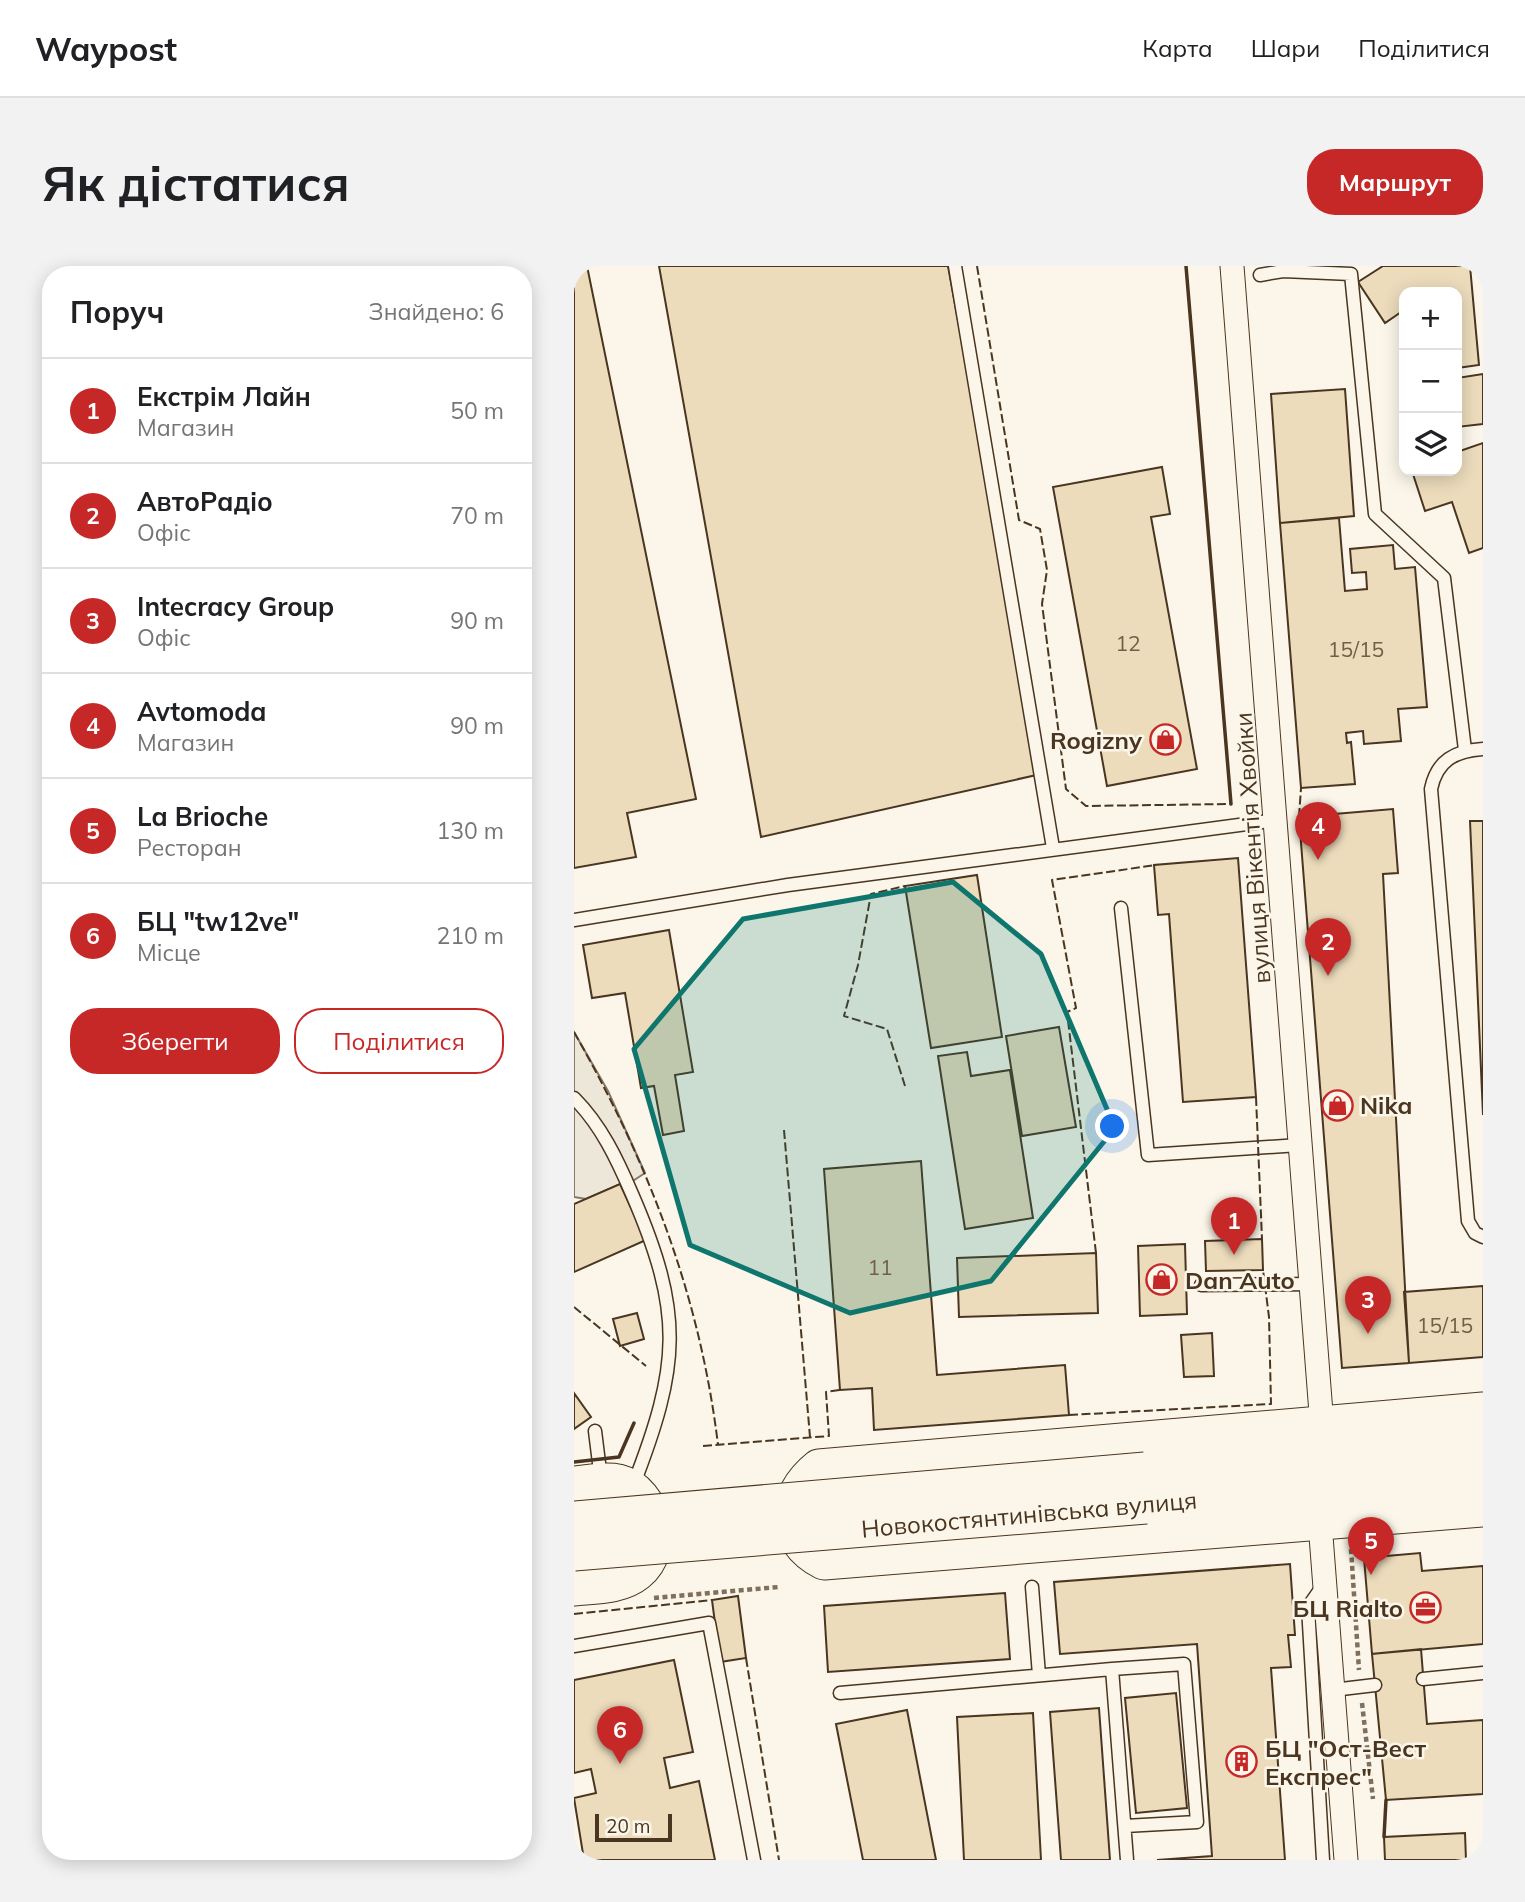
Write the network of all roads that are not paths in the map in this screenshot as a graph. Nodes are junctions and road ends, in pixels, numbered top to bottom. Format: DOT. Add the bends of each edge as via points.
graph roads {
  1 [pos="955,266"];
  2 [pos="1232,266"];
  3 [pos="1260,275"];
  4 [pos="1483,749"];
  5 [pos="1465,750"];
  6 [pos="1277,820"];
  7 [pos="1053,848"];
  8 [pos="1121,908"];
  9 [pos="574,920"];
  10 [pos="574,1098"];
  11 [pos="1299,1145"];
  12 [pos="1483,1237"];
  13 [pos="1201,1284"];
  14 [pos="1312,1284"];
  15 [pos="1483,1411"];
  16 [pos="1322,1426"];
  17 [pos="595,1430"];
  18 [pos="1483,1443"];
  19 [pos="1483,1473"];
  20 [pos="602,1486"];
  21 [pos="1146,1488"];
  22 [pos="1483,1508"];
  23 [pos="574,1520"];
  24 [pos="1320,1523"];
  25 [pos="574,1552"];
  26 [pos="1325,1584"];
  27 [pos="574,1587"];
  28 [pos="1032,1587"];
  29 [pos="574,1646"];
  30 [pos="1112,1669"];
  31 [pos="1483,1672"];
  32 [pos="1039,1675"];
  33 [pos="1423,1679"];
  34 [pos="1376,1685"];
  35 [pos="1333,1690"];
  36 [pos="840,1693"];
  37 [pos="1125,1826"];
  38 [pos="754,1860"];
  39 [pos="1127,1860"];
  40 [pos="1322,1860"];
  41 [pos="1346,1860"];
  1 -- 7 [label="lane"];
  2 -- 6 [label="street, вулиця Вікентія Хвойки"];
  3 -- 5 [label="lane" via="1283,271 1350,274 1375,514 1444,578"];
  4 -- 5 [label="lane"];
  5 -- 12 [label="lane" via="1439,767 1431,789 1468,1221"];
  6 -- 7 [label="lane"];
  6 -- 11 [label="street, вулиця Вікентія Хвойки"];
  7 -- 9 [label="lane"];
  8 -- 11 [label="lane" via="1148,1155"];
  10 -- 20 [label="lane" via="592,1118 620,1167 658,1260 672,1329 655,1432"];
  11 -- 14 [label="street, вулиця Вікентія Хвойки"];
  13 -- 14 [label="lane"];
  14 -- 16 [label="street, вулиця Вікентія Хвойки"];
  15 -- 16 [label="main road"];
  16 -- 24 [label="main road" via="820,1468 808,1477 792,1505 794,1530 801,1545 824,1562"];
  17 -- 20 [label="lane"];
  18 -- 21 [label="main road, Новокостянтинівська вулиця"];
  19 -- 21 [label="main road, Новокостянтинівська вулиця"];
  20 -- 27 [label="main road" via="640,1497 651,1521 650,1556 638,1572 625,1578"];
  21 -- 23 [label="main road, Новокостянтинівська вулиця, bridge"];
  21 -- 25 [label="main road, Новокостянтинівська вулиця, bridge"];
  22 -- 24 [label="main road"];
  24 -- 26 [label="street"];
  26 -- 35 [label="street"];
  26 -- 40 [label="lane" via="1308,1607"];
  28 -- 32 [label="lane"];
  29 -- 38 [label="lane" via="709,1623"];
  30 -- 32 [label="lane"];
  30 -- 37 [label="lane"];
  30 -- 37 [label="lane" via="1184,1664 1197,1822"];
  31 -- 33 [label="lane"];
  32 -- 36 [label="lane"];
  34 -- 35 [label="lane"];
  35 -- 41 [label="street"];
  37 -- 39 [label="lane"];
}
